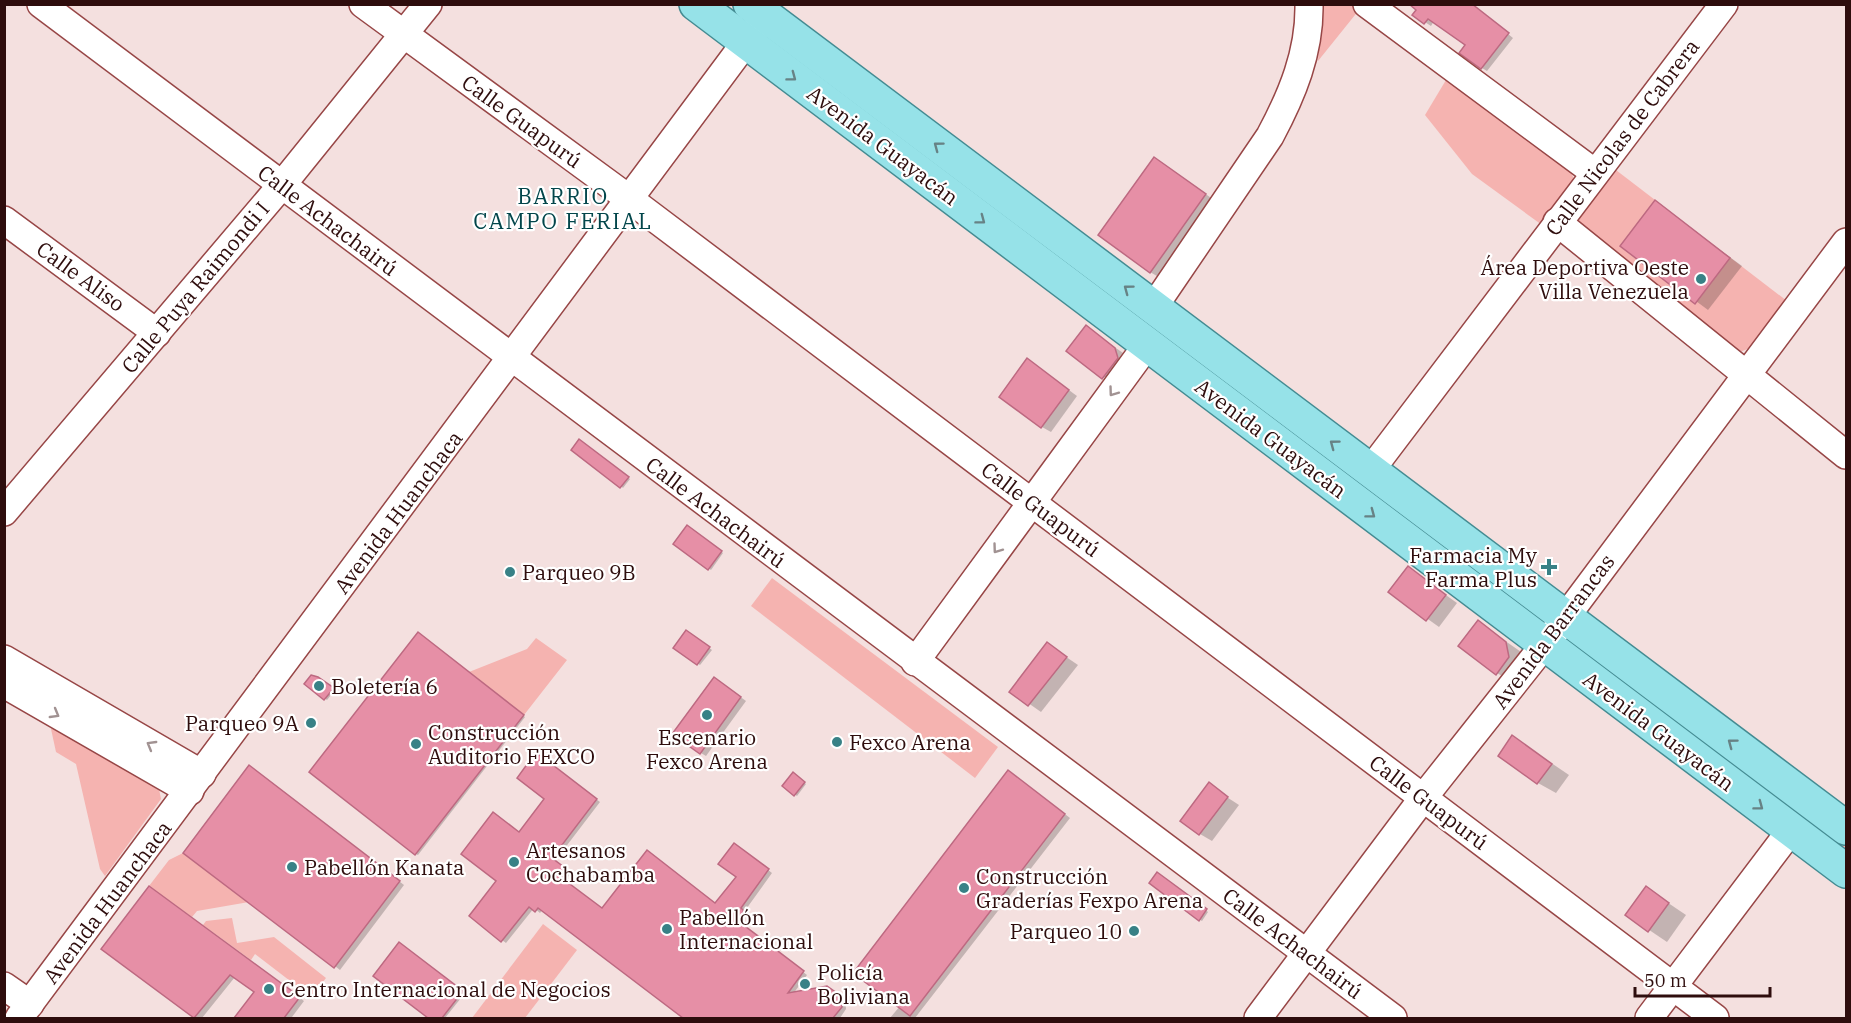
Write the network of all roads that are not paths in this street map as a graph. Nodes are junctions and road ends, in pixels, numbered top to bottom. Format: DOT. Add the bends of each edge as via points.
graph roads {
  1 [pos="41,4"];
  2 [pos="363,4"];
  3 [pos="428,4"];
  4 [pos="696,4"];
  5 [pos="1309,4"];
  6 [pos="1367,4"];
  7 [pos="1724,4"];
  8 [pos="763,8"];
  9 [pos="404,34"];
  10 [pos="746,41"];
  11 [pos="1595,173"];
  12 [pos="281,186"];
  13 [pos="628,198"];
  14 [pos="4,220"];
  15 [pos="1557,222"];
  16 [pos="1846,242"];
  17 [pos="1153,308"];
  18 [pos="157,333"];
  19 [pos="1147,345"];
  20 [pos="512,359"];
  21 [pos="1747,373"];
  22 [pos="1846,455"];
  23 [pos="1370,471"];
  24 [pos="1032,502"];
  25 [pos="4,512"];
  26 [pos="1565,618"];
  27 [pos="1544,645"];
  28 [pos="4,659"];
  29 [pos="915,662"];
  30 [pos="4,684"];
  31 [pos="196,782"];
  32 [pos="1423,798"];
  33 [pos="1846,828"];
  34 [pos="1791,830"];
  35 [pos="1846,871"];
  36 [pos="1307,952"];
  37 [pos="4,986"];
  38 [pos="1673,986"];
  39 [pos="25,1011"];
  40 [pos="1258,1018"];
  41 [pos="1393,1018"];
  42 [pos="1649,1018"];
  43 [pos="1715,1018"];
  1 -- 12 [label="street, Calle Achachairú"];
  2 -- 9 [label="street, Calle Guapurú"];
  3 -- 9 [label="street, Calle Puya Raimondi I"];
  4 -- 10 [label="main road, Avenida Guayacán"];
  5 -- 17 [label="street" via="1305,47 1286,107"];
  6 -- 11 [label="street"];
  7 -- 11 [label="street, Calle Nicolas de Cabrera"];
  8 -- 10 [label="street, Avenida Huanchaca"];
  17 -- 8 [label="main road, Avenida Guayacán, one-way"];
  9 -- 12 [label="street, Calle Puya Raimondi I"];
  9 -- 13 [label="street, Calle Guapurú"];
  10 -- 13 [label="street, Avenida Huanchaca"];
  10 -- 19 [label="main road, Avenida Guayacán, one-way"];
  11 -- 15 [label="street, Calle Nicolas de Cabrera"];
  12 -- 18 [label="street, Calle Puya Raimondi I"];
  12 -- 20 [label="street, Calle Achachairú"];
  13 -- 20 [label="street, Avenida Huanchaca"];
  13 -- 24 [label="street, Calle Guapurú"];
  14 -- 18 [label="street, Calle Aliso"];
  15 -- 21 [label="street"];
  15 -- 23 [label="street, Calle Nicolas de Cabrera"];
  16 -- 21 [label="street, Avenida Barrancas"];
  23 -- 17 [label="main road, Avenida Guayacán, one-way"];
  18 -- 25 [label="street, Calle Puya Raimondi I"];
  19 -- 24 [label="street, one-way"];
  19 -- 27 [label="main road, Avenida Guayacán, one-way"];
  20 -- 29 [label="street, Calle Achachairú"];
  20 -- 31 [label="street, Avenida Huanchaca"];
  21 -- 22 [label="street"];
  21 -- 26 [label="street, Avenida Barrancas"];
  23 -- 26 [label="main road, Avenida Guayacán"];
  24 -- 29 [label="street, one-way"];
  24 -- 32 [label="street, Calle Guapurú"];
  26 -- 27 [label="street, Avenida Barrancas"];
  33 -- 26 [label="main road, Avenida Guayacán, one-way"];
  27 -- 32 [label="street, Avenida Barrancas"];
  27 -- 34 [label="main road, Avenida Guayacán, one-way"];
  31 -- 28 [label="street, one-way"];
  29 -- 36 [label="street, Calle Achachairú"];
  30 -- 31 [label="street, one-way"];
  31 -- 39 [label="street, Avenida Huanchaca"];
  32 -- 36 [label="street, Avenida Barrancas"];
  32 -- 38 [label="street, Calle Guapurú"];
  34 -- 35 [label="main road, Avenida Guayacán"];
  34 -- 38 [label="street"];
  36 -- 40 [label="street, Avenida Barrancas"];
  36 -- 41 [label="street, Calle Achachairú"];
  37 -- 39 [label="street"];
  38 -- 42 [label="street"];
  38 -- 43 [label="street, Calle Guapurú"];
}
